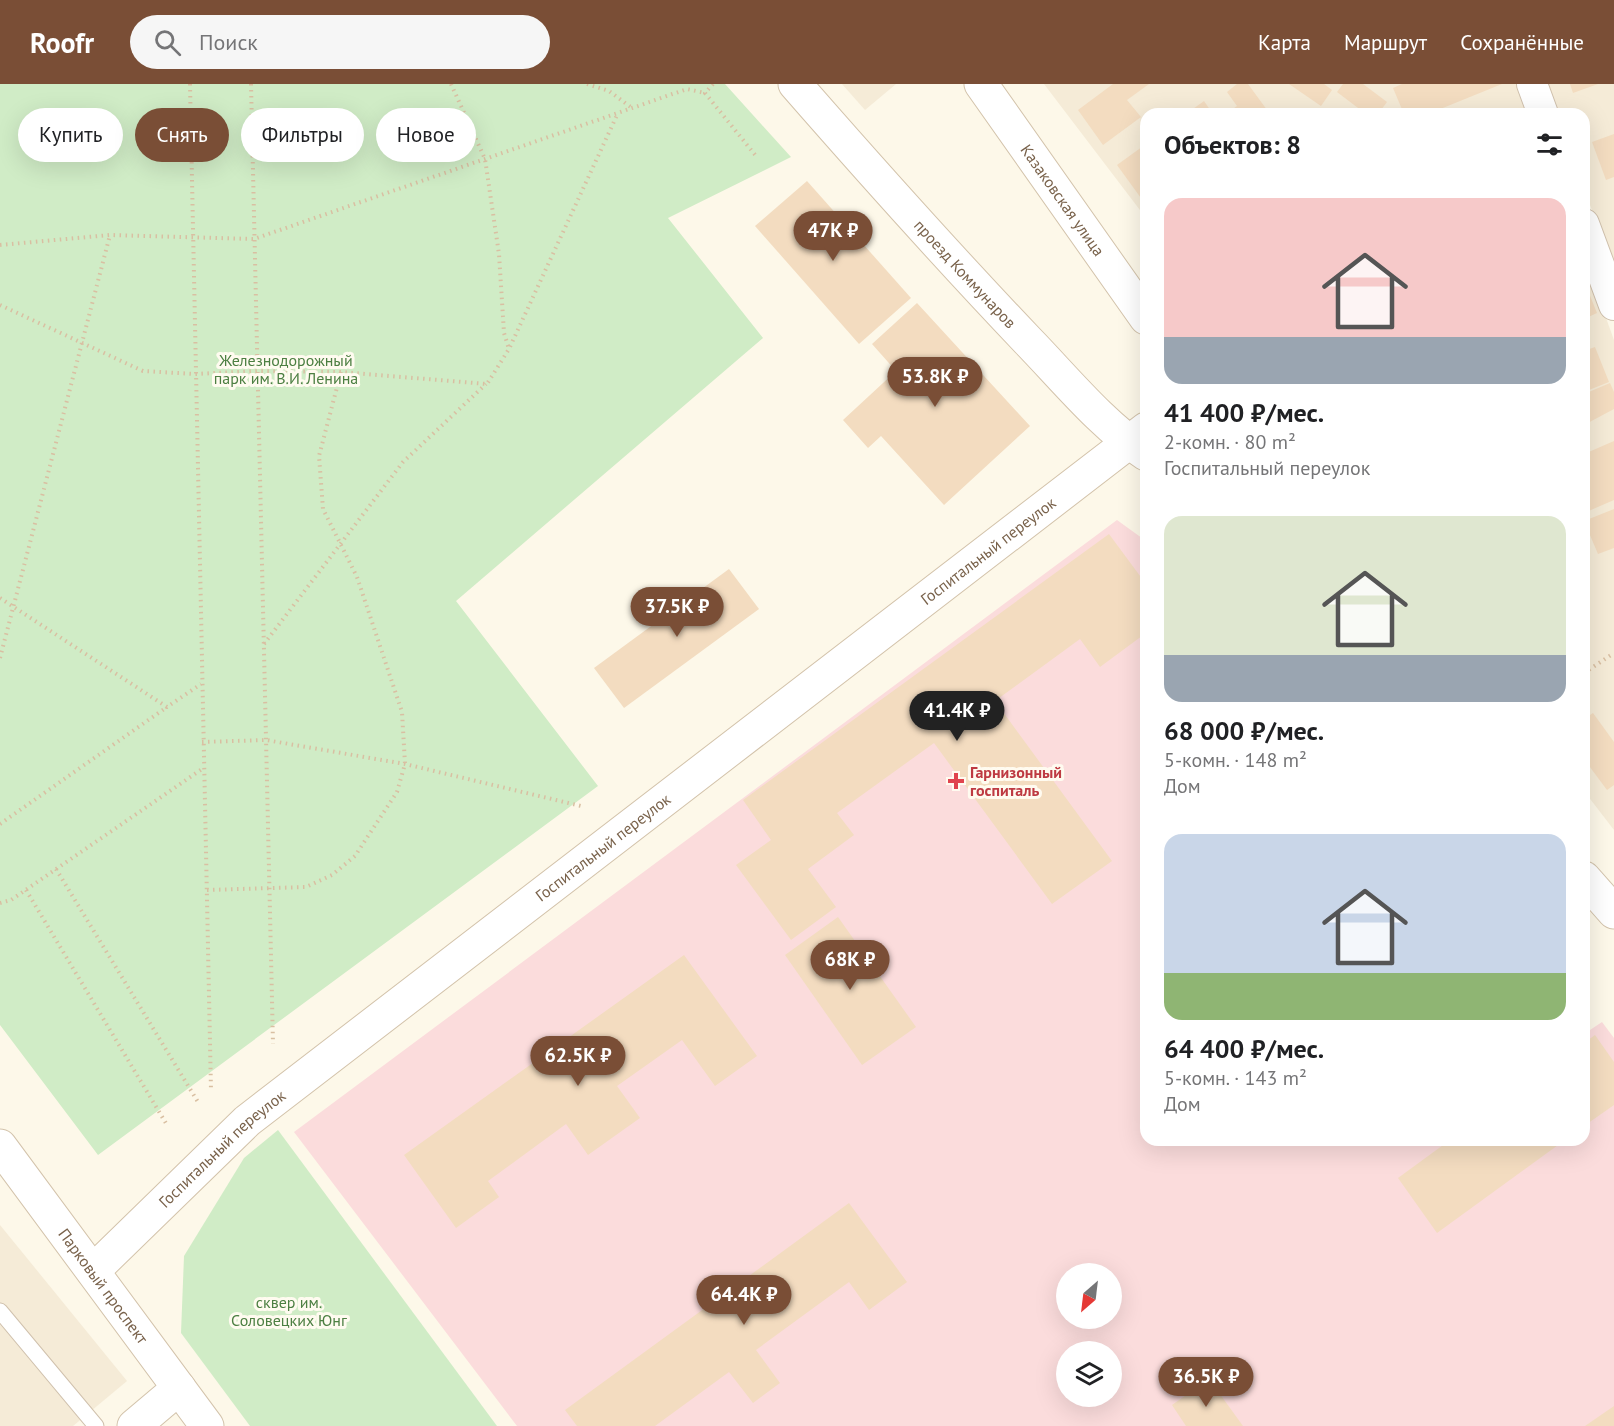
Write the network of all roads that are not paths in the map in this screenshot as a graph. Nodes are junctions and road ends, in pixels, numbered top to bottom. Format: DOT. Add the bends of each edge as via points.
graph roads {
  1 [pos="795,84"];
  2 [pos="981,84"];
  3 [pos="1532,84"];
  4 [pos="1541,108"];
  5 [pos="1590,240"];
  6 [pos="1614,305"];
  7 [pos="1140,309"];
  8 [pos="1140,442"];
  9 [pos="1590,885"];
  10 [pos="1614,912"];
  11 [pos="0,1146"];
  12 [pos="93,1271"];
  13 [pos="0,1311"];
  14 [pos="179,1388"];
  15 [pos="96,1426"];
  16 [pos="134,1426"];
  17 [pos="207,1426"];
  1 -- 8 [label="street, проезд Коммунаров" via="928,237"];
  2 -- 7 [label="street, Казаковская улица"];
  3 -- 4 [label="street"];
  5 -- 6 [label="street"];
  8 -- 12 [label="street, Госпитальный переулок" via="247,1121"];
  9 -- 10 [label="street"];
  11 -- 12 [label="street, Парковый проспект"];
  12 -- 14 [label="street, Парковый проспект"];
  13 -- 15 [label="lane"];
  14 -- 16 [label="street"];
  14 -- 17 [label="street, Парковый проспект"];
}
